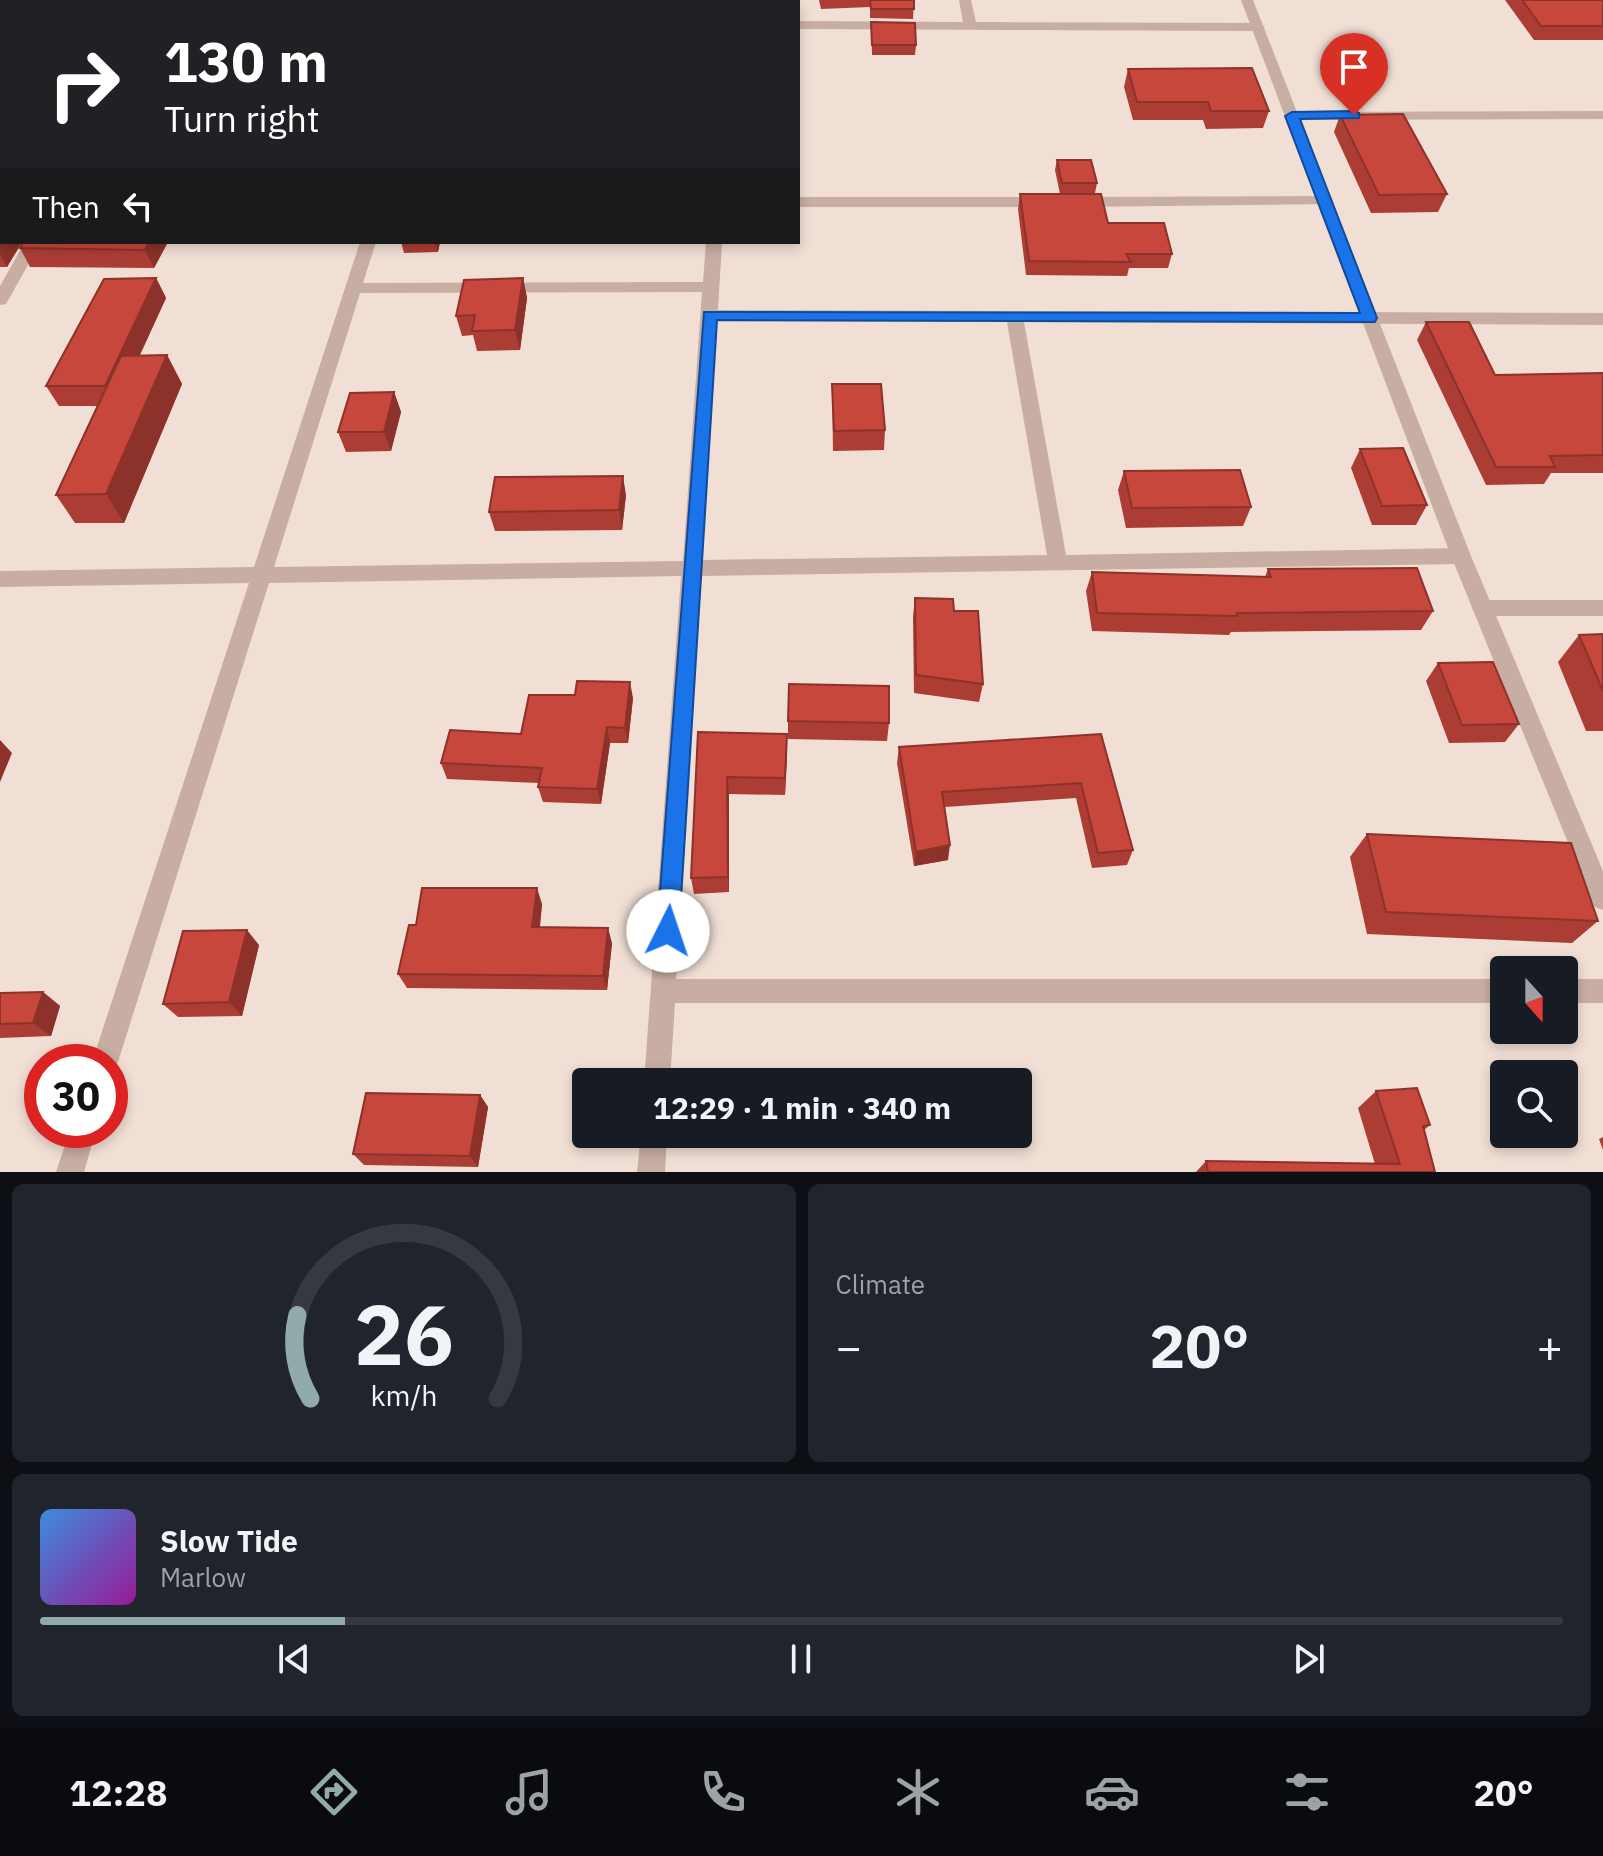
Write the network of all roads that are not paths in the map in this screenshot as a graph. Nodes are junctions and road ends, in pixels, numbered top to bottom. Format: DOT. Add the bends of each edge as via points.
graph roads {
  1 [pos="965,0"];
  2 [pos="1247,0"];
  3 [pos="800,25"];
  4 [pos="970,25"];
  5 [pos="1258,27"];
  6 [pos="1603,115"];
  7 [pos="1292,116"];
  8 [pos="1325,201"];
  9 [pos="800,202"];
  10 [pos="32,244"];
  11 [pos="367,244"];
  12 [pos="714,244"];
  13 [pos="711,287"];
  14 [pos="353,288"];
  15 [pos="0,300"];
  16 [pos="710,315"];
  17 [pos="1015,317"];
  18 [pos="1369,318"];
  19 [pos="1603,319"];
  20 [pos="1461,556"];
  21 [pos="1058,563"];
  22 [pos="692,568"];
  23 [pos="261,575"];
  24 [pos="0,579"];
  25 [pos="1482,608"];
  26 [pos="1603,608"];
  27 [pos="1603,899"];
  28 [pos="664,991"];
  29 [pos="1490,991"];
  30 [pos="1578,991"];
  31 [pos="1603,991"];
  32 [pos="111,1044"];
  33 [pos="658,1068"];
  34 [pos="77,1148"];
  35 [pos="653,1148"];
  36 [pos="70,1172"];
  37 [pos="651,1172"];
  1 -- 4 [label="street"];
  2 -- 5 [label="street"];
  3 -- 4 [label="street"];
  4 -- 5 [label="street"];
  5 -- 7 [label="street"];
  6 -- 7 [label="street"];
  7 -- 8 [label="street"];
  8 -- 9 [label="street"];
  8 -- 18 [label="street"];
  10 -- 15 [label="street"];
  11 -- 14 [label="street"];
  12 -- 13 [label="street"];
  13 -- 14 [label="street"];
  13 -- 16 [label="street"];
  14 -- 23 [label="street"];
  16 -- 17 [label="street"];
  16 -- 22 [label="street"];
  17 -- 18 [label="street"];
  17 -- 21 [label="street"];
  18 -- 19 [label="street"];
  18 -- 20 [label="street"];
  20 -- 21 [label="street"];
  20 -- 25 [label="street"];
  21 -- 22 [label="street"];
  22 -- 23 [label="street"];
  22 -- 28 [label="street"];
  23 -- 24 [label="street"];
  23 -- 32 [label="street"];
  25 -- 26 [label="street"];
  25 -- 27 [label="street"];
  28 -- 29 [label="street"];
  28 -- 33 [label="street"];
  30 -- 31 [label="street"];
  34 -- 36 [label="street"];
  35 -- 37 [label="street"];
}
